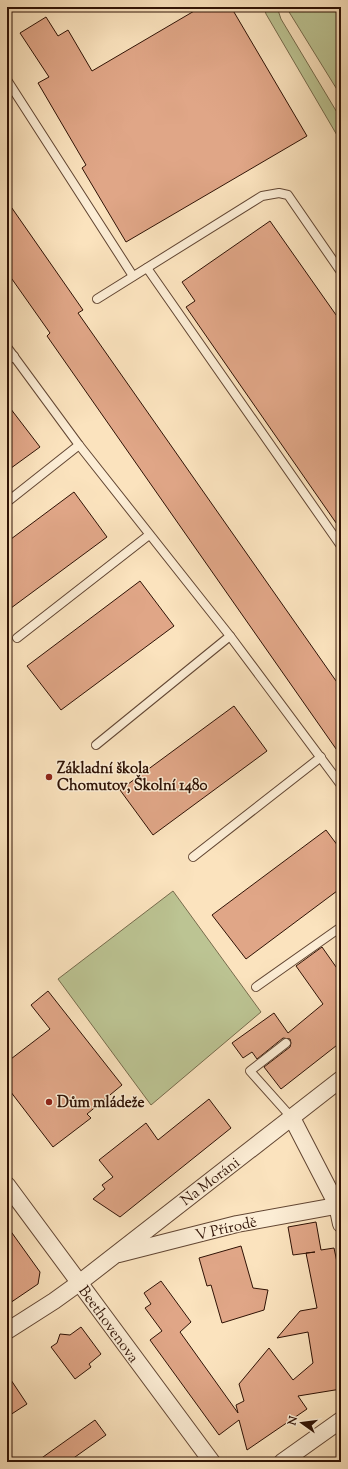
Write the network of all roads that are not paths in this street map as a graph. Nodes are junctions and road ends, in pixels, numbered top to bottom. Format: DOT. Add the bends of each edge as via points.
graph roads {
  1 [pos="7,80"];
  2 [pos="147,268"];
  3 [pos="341,272"];
  4 [pos="133,276"];
  5 [pos="97,299"];
  6 [pos="7,347"];
  7 [pos="10,358"];
  8 [pos="79,445"];
  9 [pos="7,502"];
  10 [pos="149,534"];
  11 [pos="341,546"];
  12 [pos="230,636"];
  13 [pos="17,638"];
  14 [pos="96,745"];
  15 [pos="321,757"];
  16 [pos="341,785"];
  17 [pos="193,857"];
  18 [pos="341,927"];
  19 [pos="256,987"];
  20 [pos="286,1043"];
  21 [pos="341,1080"];
  22 [pos="292,1118"];
  23 [pos="7,1185"];
  24 [pos="339,1205"];
  25 [pos="341,1224"];
  26 [pos="111,1256"];
  27 [pos="79,1283"];
  28 [pos="7,1331"];
  29 [pos="341,1420"];
  30 [pos="212,1462"];
  31 [pos="282,1462"];
  1 -- 4 [label="lane"];
  2 -- 3 [label="lane" via="262,196 279,193 288,196"];
  2 -- 4 [label="lane"];
  2 -- 11 [label="lane"];
  4 -- 5 [label="lane"];
  6 -- 7 [label="lane"];
  7 -- 8 [label="lane"];
  8 -- 9 [label="lane"];
  8 -- 10 [label="lane"];
  10 -- 12 [label="lane"];
  10 -- 13 [label="lane"];
  12 -- 14 [label="lane"];
  12 -- 15 [label="lane"];
  15 -- 16 [label="lane"];
  15 -- 17 [label="lane"];
  18 -- 19 [label="lane"];
  20 -- 22 [label="lane" via="250,1071"];
  21 -- 22 [label="street, Na Moráni"];
  22 -- 24 [label="street"];
  22 -- 26 [label="street, Na Moráni"];
  23 -- 27 [label="street, Beethovenova"];
  24 -- 25 [label="street"];
  24 -- 26 [label="street, V Přírodě" via="237,1224"];
  26 -- 27 [label="street, Na Moráni"];
  27 -- 28 [label="street, Na Moráni"];
  27 -- 30 [label="street, Beethovenova"];
  29 -- 31 [label="street"];
}
